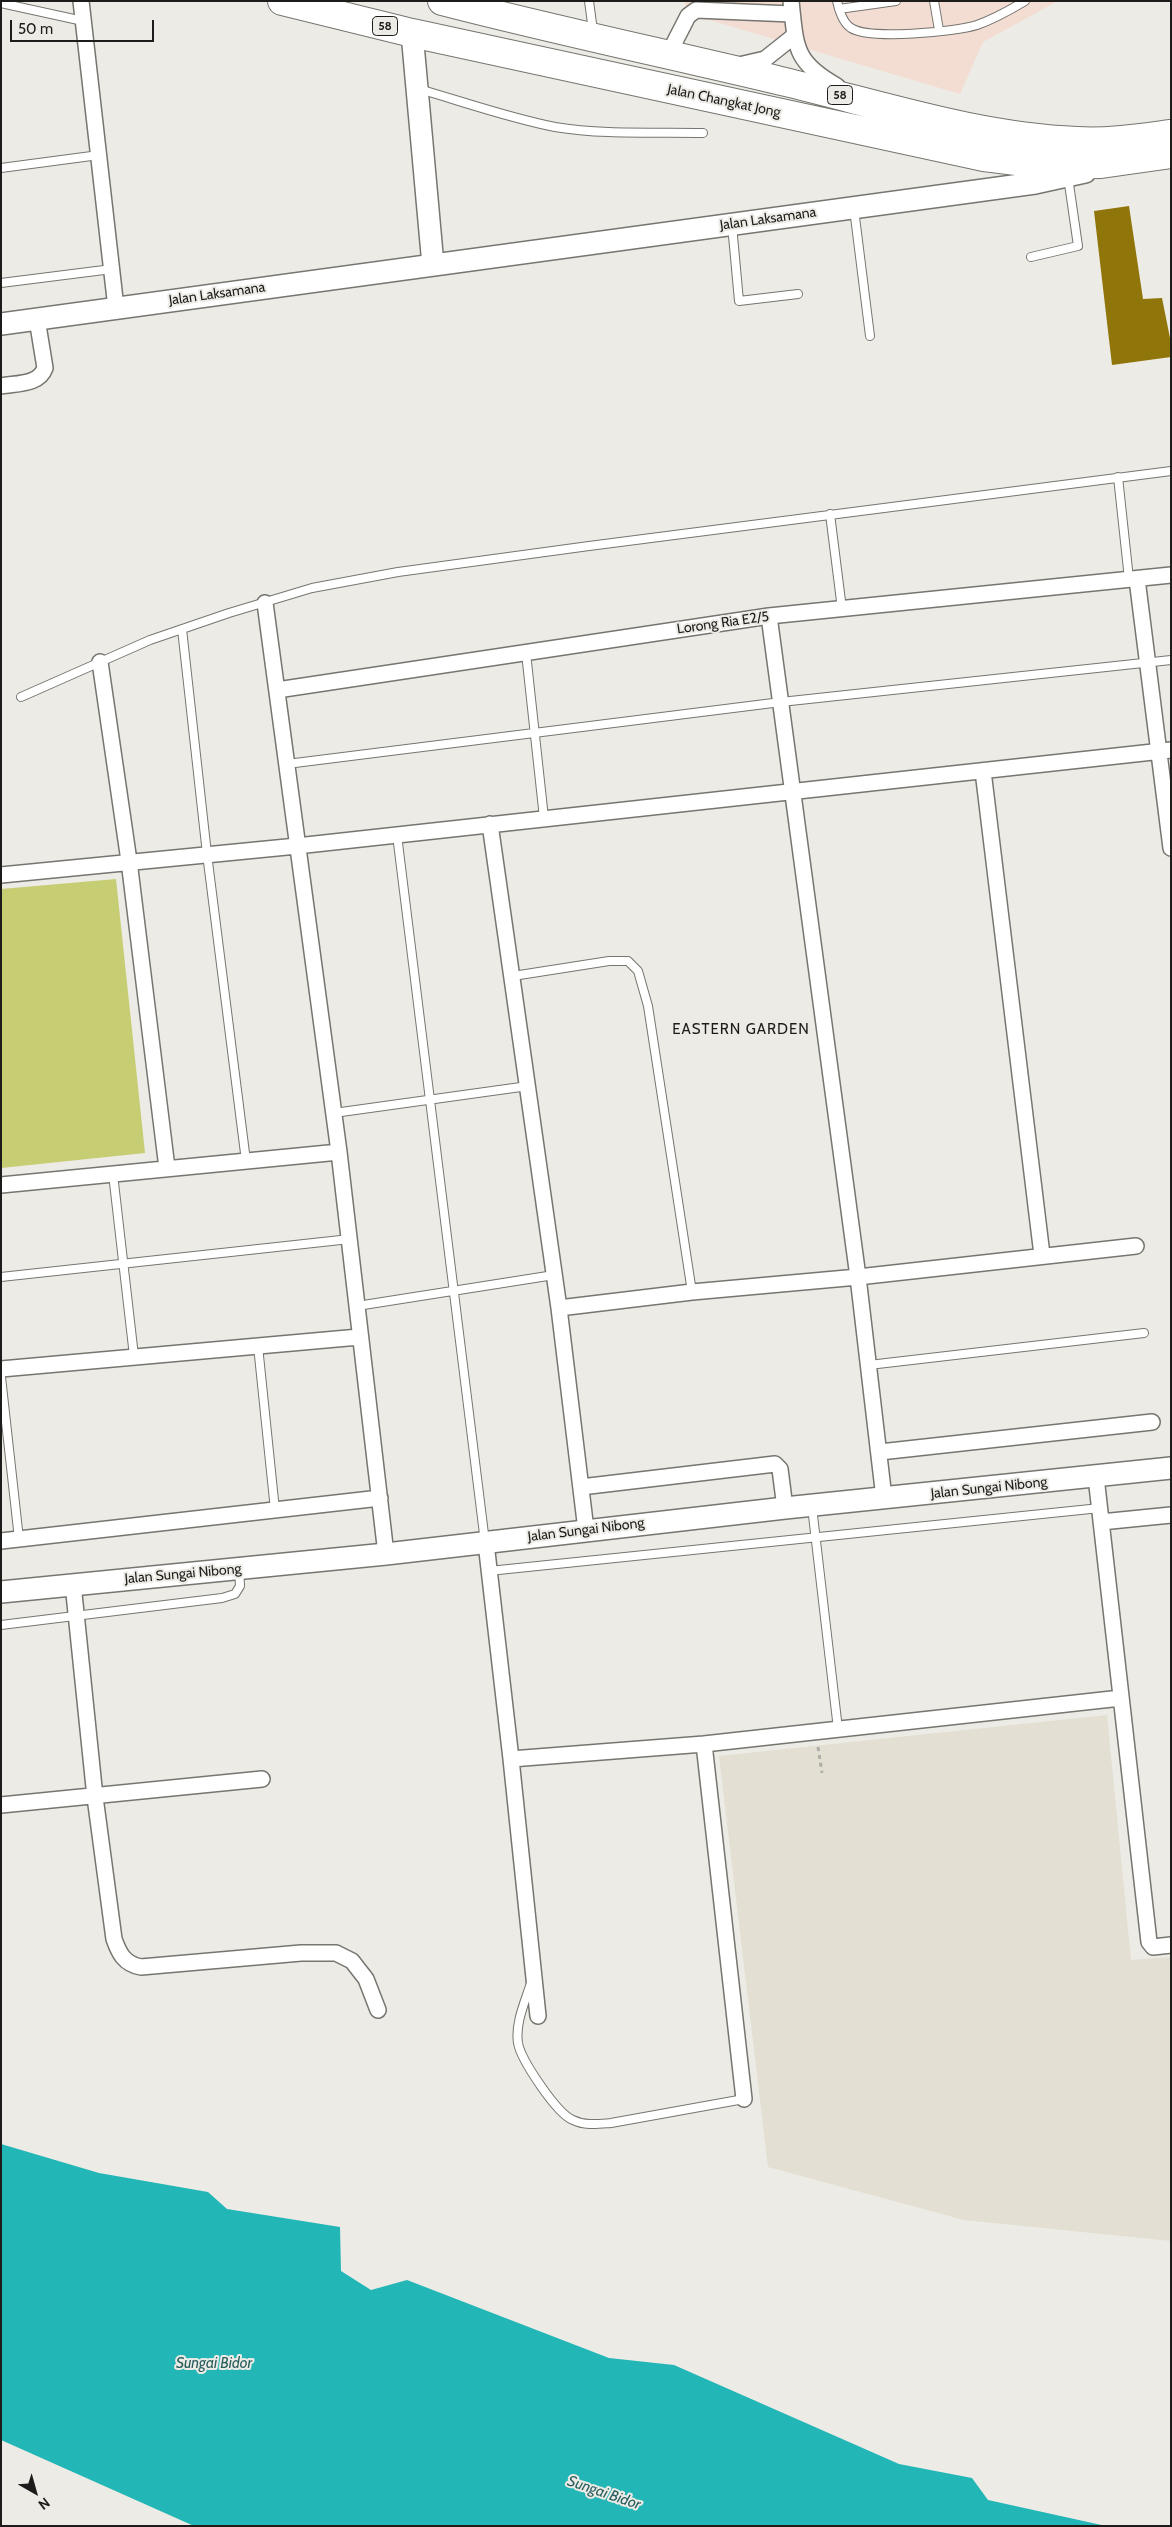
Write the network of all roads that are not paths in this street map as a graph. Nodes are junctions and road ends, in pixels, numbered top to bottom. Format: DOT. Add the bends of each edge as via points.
graph roads {
  1 [pos="81,1"];
  2 [pos="282,1"];
  3 [pos="442,1"];
  4 [pos="589,1"];
  5 [pos="896,1"];
  6 [pos="934,1"];
  7 [pos="1025,1"];
  8 [pos="1,3"];
  9 [pos="859,4"];
  10 [pos="838,5"];
  11 [pos="791,8"];
  12 [pos="513,19"];
  13 [pos="83,22"];
  14 [pos="939,30"];
  15 [pos="412,33"];
  16 [pos="794,36"];
  17 [pos="594,38"];
  18 [pos="668,55"];
  19 [pos="723,67"];
  20 [pos="589,72"];
  21 [pos="417,88"];
  22 [pos="864,100"];
  23 [pos="703,133"];
  24 [pos="1171,134"];
  25 [pos="1171,154"];
  26 [pos="99,155"];
  27 [pos="1101,164"];
  28 [pos="1,168"];
  29 [pos="1068,177"];
  30 [pos="854,207"];
  31 [pos="732,224"];
  32 [pos="1031,257"];
  33 [pos="433,265"];
  34 [pos="112,269"];
  35 [pos="1,283"];
  36 [pos="798,294"];
  37 [pos="116,308"];
  38 [pos="37,319"];
  39 [pos="1,324"];
  40 [pos="870,336"];
  41 [pos="1,386"];
  42 [pos="1171,470"];
  43 [pos="1118,477"];
  44 [pos="830,514"];
  45 [pos="1171,575"];
  46 [pos="1133,579"];
  47 [pos="265,603"];
  48 [pos="842,609"];
  49 [pos="768,616"];
  50 [pos="182,629"];
  51 [pos="526,653"];
  52 [pos="1171,660"];
  53 [pos="100,662"];
  54 [pos="1147,662"];
  55 [pos="277,690"];
  56 [pos="21,698"];
  57 [pos="780,702"];
  58 [pos="535,733"];
  59 [pos="1165,751"];
  60 [pos="287,764"];
  61 [pos="983,772"];
  62 [pos="793,790"];
  63 [pos="544,818"];
  64 [pos="490,824"];
  65 [pos="397,835"];
  66 [pos="297,846"];
  67 [pos="1171,848"];
  68 [pos="207,854"];
  69 [pos="128,861"];
  70 [pos="1,875"];
  71 [pos="513,976"];
  72 [pos="528,1086"];
  73 [pos="430,1100"];
  74 [pos="334,1113"];
  75 [pos="339,1152"];
  76 [pos="246,1161"];
  77 [pos="168,1168"];
  78 [pos="113,1174"];
  79 [pos="1,1185"];
  80 [pos="350,1239"];
  81 [pos="1136,1246"];
  82 [pos="1042,1255"];
  83 [pos="123,1264"];
  84 [pos="554,1275"];
  85 [pos="1,1277"];
  86 [pos="858,1277"];
  87 [pos="454,1291"];
  88 [pos="692,1292"];
  89 [pos="357,1306"];
  90 [pos="559,1308"];
  91 [pos="1144,1333"];
  92 [pos="359,1337"];
  93 [pos="258,1346"];
  94 [pos="134,1356"];
  95 [pos="869,1365"];
  96 [pos="1,1369"];
  97 [pos="1,1377"];
  98 [pos="1152,1422"];
  99 [pos="880,1452"];
  100 [pos="1171,1468"];
  101 [pos="1096,1478"];
  102 [pos="580,1487"];
  103 [pos="380,1498"];
  104 [pos="884,1498"];
  105 [pos="812,1505"];
  106 [pos="785,1508"];
  107 [pos="275,1510"];
  108 [pos="1100,1515"];
  109 [pos="1171,1515"];
  110 [pos="586,1530"];
  111 [pos="816,1537"];
  112 [pos="19,1539"];
  113 [pos="1,1541"];
  114 [pos="486,1543"];
  115 [pos="386,1554"];
  116 [pos="239,1568"];
  117 [pos="489,1571"];
  118 [pos="74,1584"];
  119 [pos="1,1592"];
  120 [pos="78,1616"];
  121 [pos="1,1625"];
  122 [pos="1121,1698"];
  123 [pos="838,1729"];
  124 [pos="704,1744"];
  125 [pos="511,1759"];
  126 [pos="262,1779"];
  127 [pos="95,1797"];
  128 [pos="1,1805"];
  129 [pos="1171,1945"];
  130 [pos="534,1977"];
  131 [pos="378,2010"];
  132 [pos="538,2016"];
  133 [pos="744,2099"];
  1 -- 13 [label="street"];
  2 -- 15 [label="highway, Jalan Changkat Jong / 58"];
  3 -- 12 [label="highway, 58"];
  4 -- 17 [label="lane"];
  5 -- 9 [label="lane"];
  6 -- 14 [label="lane"];
  7 -- 14 [label="lane" via="975,25"];
  8 -- 13 [label="lane"];
  9 -- 10 [label="lane"];
  10 -- 14 [label="lane" via="850,28 873,34"];
  11 -- 16 [label="street"];
  11 -- 18 [label="street" via="696,10 688,16"];
  12 -- 17 [label="highway, 58"];
  12 -- 20 [label="highway" via="576,48 588,63"];
  13 -- 26 [label="street"];
  15 -- 20 [label="highway, Jalan Changkat Jong / 58"];
  15 -- 21 [label="street"];
  16 -- 19 [label="street" via="756,63"];
  16 -- 22 [label="street" via="810,69"];
  17 -- 18 [label="highway, 58"];
  18 -- 19 [label="highway, 58"];
  19 -- 22 [label="highway, 58"];
  20 -- 27 [label="highway, Jalan Changkat Jong / 58" via="984,157 1049,165"];
  21 -- 23 [label="lane" via="556,127"];
  21 -- 33 [label="street"];
  22 -- 24 [label="highway, 58" via="971,129 1014,136 1078,142"];
  25 -- 27 [label="highway, Jalan Changkat Jong / 58"];
  26 -- 28 [label="lane"];
  26 -- 34 [label="street"];
  27 -- 29 [label="street, Jalan Laksamana"];
  29 -- 30 [label="street, Jalan Laksamana"];
  29 -- 32 [label="lane" via="1078,246"];
  30 -- 31 [label="street, Jalan Laksamana"];
  30 -- 40 [label="lane"];
  31 -- 33 [label="street, Jalan Laksamana"];
  31 -- 36 [label="lane" via="740,301"];
  33 -- 37 [label="street, Jalan Laksamana"];
  34 -- 35 [label="lane"];
  34 -- 37 [label="street"];
  37 -- 38 [label="street, Jalan Laksamana"];
  38 -- 39 [label="street, Jalan Laksamana"];
  38 -- 41 [label="street" via="45,368 42,375 37,380"];
  42 -- 43 [label="lane"];
  43 -- 44 [label="lane"];
  43 -- 46 [label="lane"];
  44 -- 47 [label="lane" via="398,572 312,588"];
  44 -- 48 [label="lane"];
  45 -- 46 [label="street, Lorong Ria E2/5"];
  46 -- 48 [label="street, Lorong Ria E2/5"];
  46 -- 54 [label="street"];
  47 -- 50 [label="lane"];
  47 -- 55 [label="street"];
  48 -- 49 [label="street, Lorong Ria E2/5"];
  49 -- 51 [label="street, Lorong Ria E2/5"];
  49 -- 57 [label="street"];
  50 -- 53 [label="lane"];
  50 -- 68 [label="lane"];
  51 -- 55 [label="street, Lorong Ria E2/5"];
  51 -- 58 [label="lane"];
  52 -- 54 [label="lane"];
  53 -- 56 [label="lane"];
  53 -- 69 [label="street"];
  54 -- 57 [label="lane"];
  54 -- 59 [label="street"];
  55 -- 60 [label="street"];
  57 -- 58 [label="lane"];
  57 -- 62 [label="street"];
  58 -- 60 [label="lane"];
  58 -- 63 [label="lane"];
  59 -- 61 [label="street"];
  59 -- 67 [label="street"];
  60 -- 66 [label="street"];
  61 -- 62 [label="street"];
  61 -- 82 [label="street"];
  62 -- 63 [label="street"];
  62 -- 86 [label="street"];
  63 -- 64 [label="street"];
  64 -- 65 [label="street"];
  64 -- 71 [label="street"];
  65 -- 66 [label="street"];
  65 -- 73 [label="lane"];
  66 -- 68 [label="street"];
  66 -- 74 [label="street"];
  68 -- 69 [label="street"];
  68 -- 76 [label="lane"];
  69 -- 70 [label="street"];
  69 -- 77 [label="street"];
  71 -- 72 [label="street"];
  71 -- 88 [label="lane" via="609,960 628,961 638,971 648,1006"];
  72 -- 73 [label="lane"];
  72 -- 84 [label="street"];
  73 -- 74 [label="lane"];
  73 -- 87 [label="lane"];
  74 -- 75 [label="street"];
  75 -- 76 [label="street"];
  75 -- 80 [label="street"];
  76 -- 77 [label="street"];
  77 -- 78 [label="street"];
  78 -- 79 [label="street"];
  78 -- 83 [label="lane"];
  80 -- 83 [label="lane"];
  80 -- 89 [label="street"];
  81 -- 82 [label="street"];
  82 -- 86 [label="street"];
  83 -- 85 [label="lane"];
  83 -- 94 [label="lane"];
  84 -- 87 [label="lane"];
  84 -- 90 [label="street"];
  86 -- 88 [label="street"];
  86 -- 95 [label="street"];
  87 -- 89 [label="lane"];
  87 -- 114 [label="lane"];
  88 -- 90 [label="street"];
  89 -- 92 [label="street"];
  90 -- 102 [label="street"];
  91 -- 95 [label="lane"];
  92 -- 93 [label="street"];
  92 -- 103 [label="street"];
  93 -- 94 [label="street"];
  93 -- 107 [label="lane"];
  94 -- 96 [label="street"];
  95 -- 99 [label="street"];
  97 -- 112 [label="lane"];
  98 -- 99 [label="street"];
  99 -- 104 [label="street"];
  100 -- 101 [label="street, Jalan Sungai Nibong"];
  101 -- 104 [label="street, Jalan Sungai Nibong"];
  101 -- 108 [label="street"];
  102 -- 106 [label="street" via="775,1464 780,1469"];
  102 -- 110 [label="street"];
  103 -- 107 [label="street"];
  103 -- 115 [label="street"];
  104 -- 105 [label="street, Jalan Sungai Nibong"];
  105 -- 106 [label="street, Jalan Sungai Nibong"];
  105 -- 111 [label="lane"];
  106 -- 110 [label="street, Jalan Sungai Nibong"];
  107 -- 112 [label="street"];
  108 -- 109 [label="street"];
  108 -- 111 [label="lane"];
  108 -- 122 [label="street"];
  110 -- 114 [label="street, Jalan Sungai Nibong"];
  111 -- 117 [label="lane"];
  111 -- 123 [label="lane"];
  112 -- 113 [label="street"];
  114 -- 115 [label="street, Jalan Sungai Nibong"];
  114 -- 117 [label="street"];
  115 -- 116 [label="street, Jalan Sungai Nibong"];
  116 -- 118 [label="street, Jalan Sungai Nibong"];
  116 -- 120 [label="lane" via="240,1586 236,1594"];
  117 -- 125 [label="street"];
  118 -- 119 [label="street, Jalan Sungai Nibong"];
  118 -- 120 [label="street"];
  120 -- 121 [label="lane"];
  120 -- 127 [label="street"];
  122 -- 123 [label="street"];
  122 -- 129 [label="street" via="1149,1942 1153,1947"];
  123 -- 124 [label="street"];
  124 -- 125 [label="street"];
  124 -- 133 [label="street"];
  125 -- 130 [label="street"];
  126 -- 127 [label="street"];
  127 -- 128 [label="street"];
  127 -- 131 [label="street" via="114,1939 120,1956 133,1966 336,1953 352,1961 366,1979"];
  130 -- 132 [label="street"];
  130 -- 133 [label="lane" via="519,2016 518,2042 523,2060 558,2108 571,2120 611,2124"];
}
